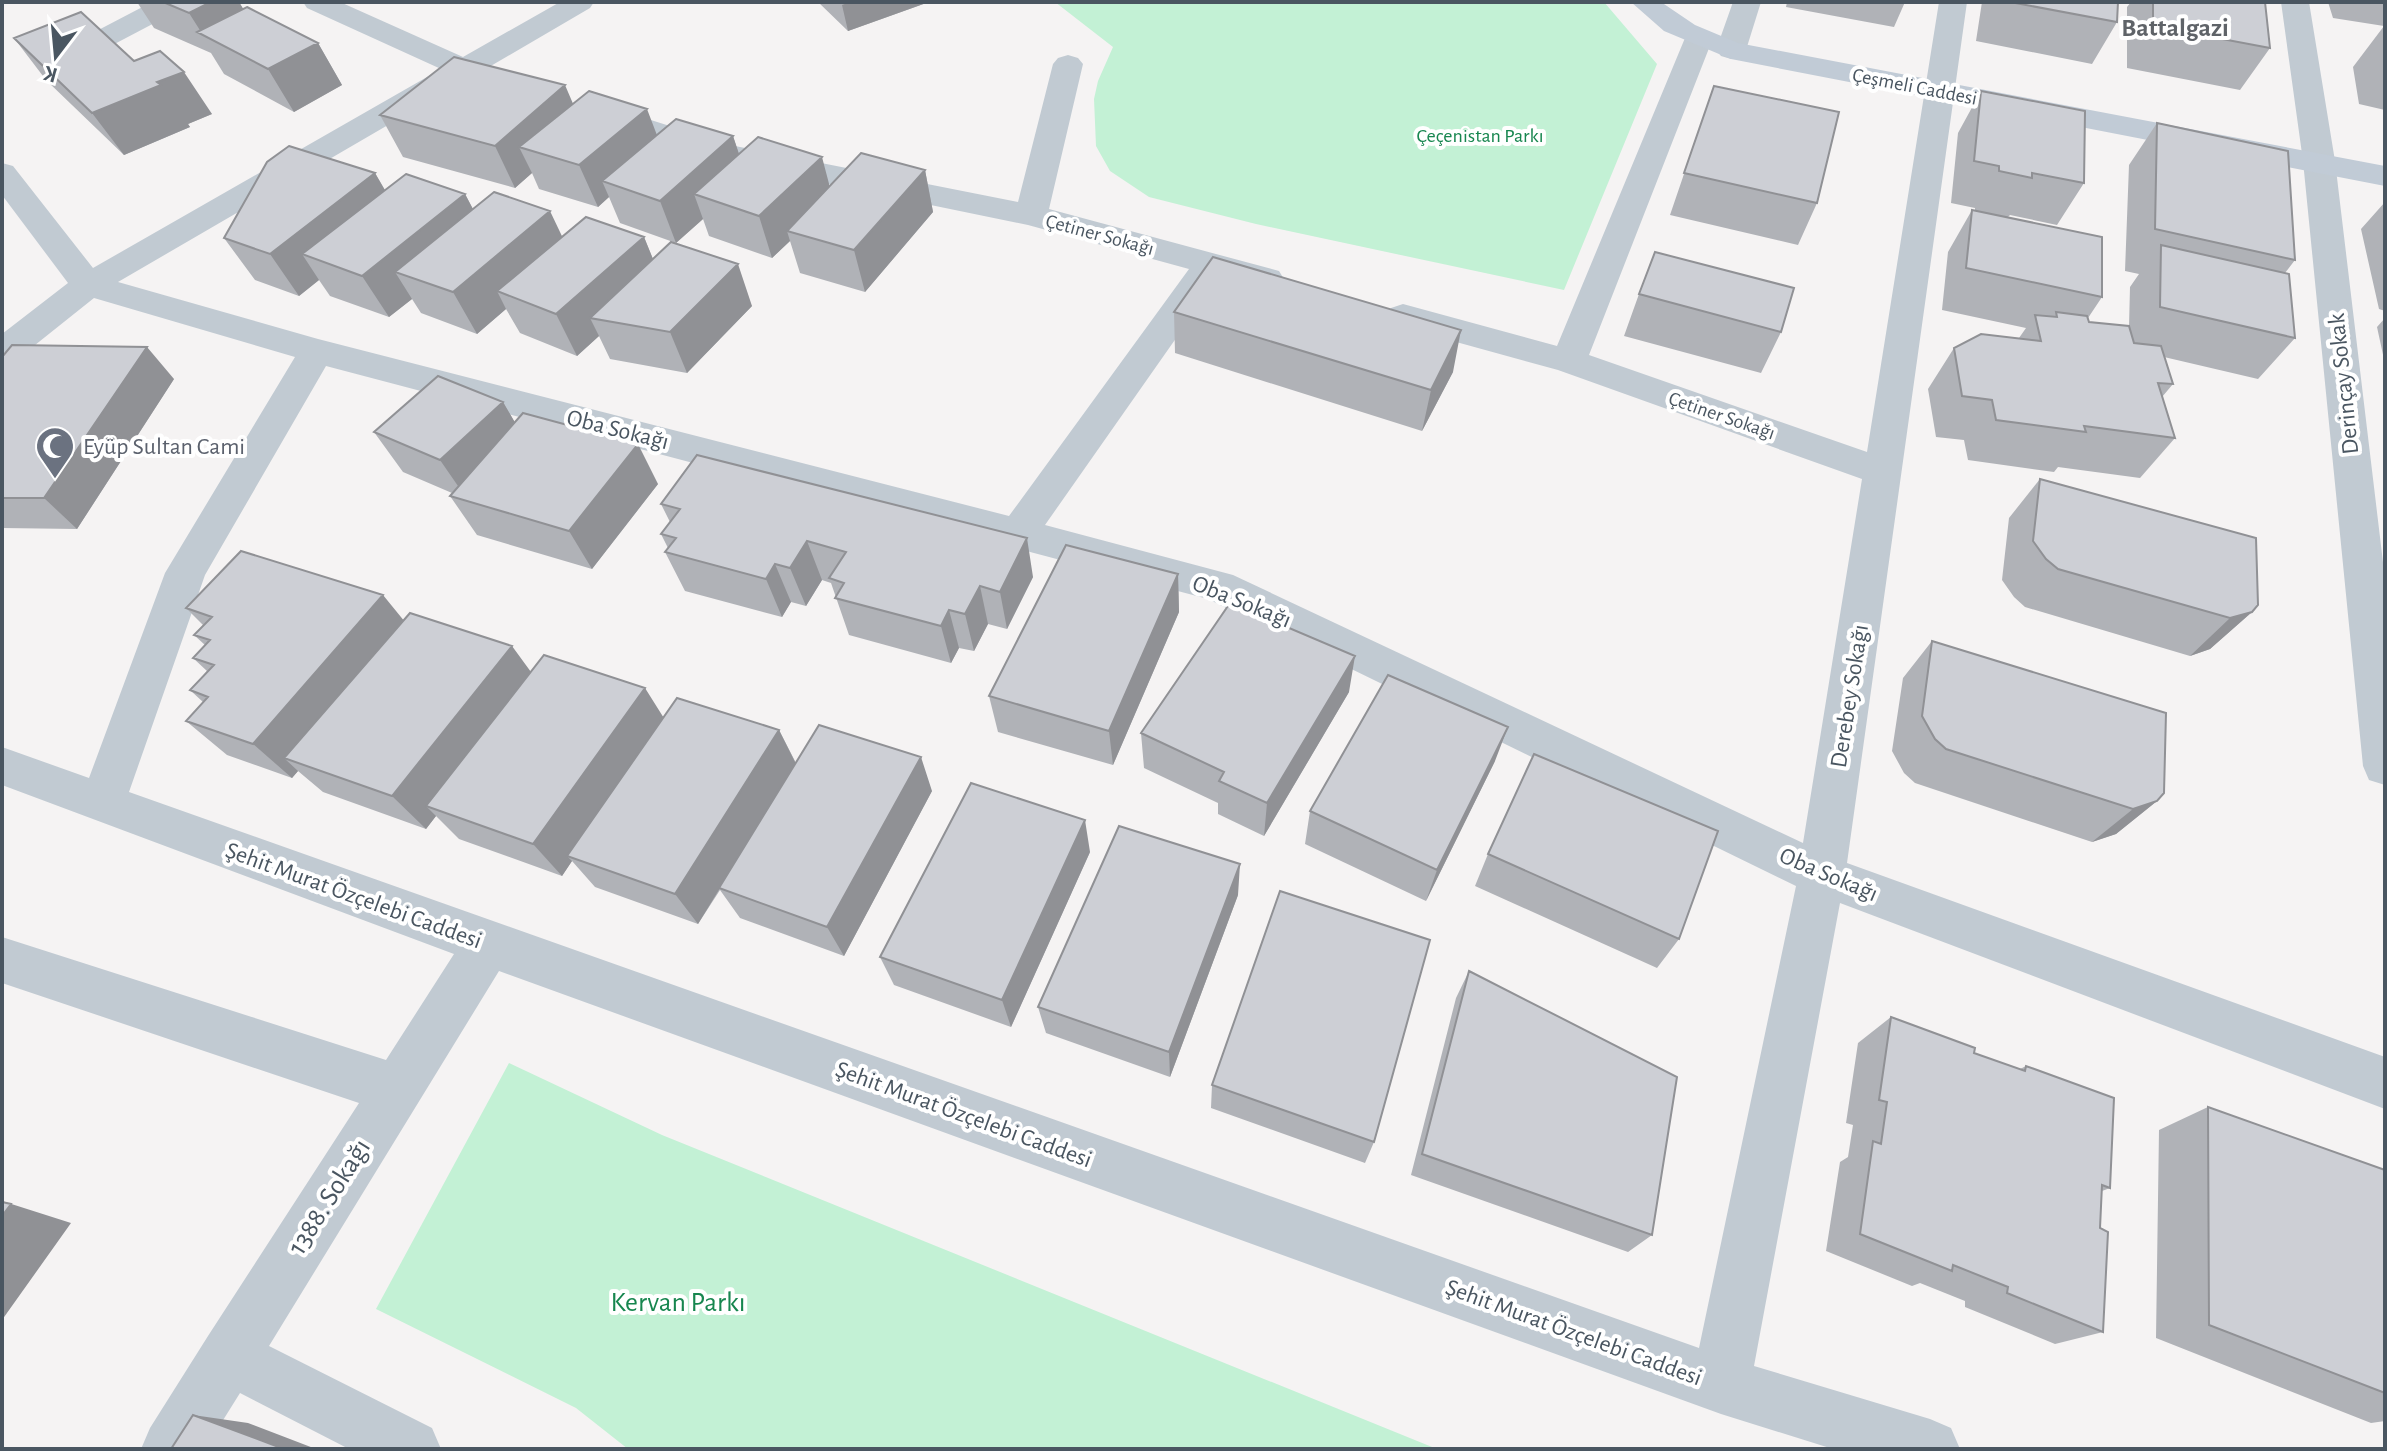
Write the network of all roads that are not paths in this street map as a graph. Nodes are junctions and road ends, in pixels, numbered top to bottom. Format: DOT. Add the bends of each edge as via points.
graph roads {
  1 [pos="173,2"];
  2 [pos="317,2"];
  3 [pos="580,2"];
  4 [pos="1645,2"];
  5 [pos="1747,2"];
  6 [pos="1953,2"];
  7 [pos="2295,2"];
  8 [pos="1699,38"];
  9 [pos="95,43"];
  10 [pos="1731,50"];
  11 [pos="1068,64"];
  12 [pos="465,69"];
  13 [pos="1941,91"];
  14 [pos="2319,161"];
  15 [pos="2,173"];
  16 [pos="2385,176"];
  17 [pos="1031,215"];
  18 [pos="1211,264"];
  19 [pos="88,285"];
  20 [pos="1300,288"];
  21 [pos="1375,308"];
  22 [pos="317,351"];
  23 [pos="2,352"];
  24 [pos="1569,361"];
  25 [pos="1883,472"];
  26 [pos="1018,533"];
  27 [pos="2,766"];
  28 [pos="2385,766"];
  29 [pos="103,801"];
  30 [pos="1822,875"];
  31 [pos="488,944"];
  32 [pos="2,960"];
  33 [pos="2385,1083"];
  34 [pos="395,1089"];
  35 [pos="228,1356"];
  36 [pos="1721,1385"];
  37 [pos="171,1449"];
  38 [pos="411,1449"];
  39 [pos="1930,1449"];
  1 -- 9 [label="street"];
  2 -- 12 [label="street, Çetiner Sokağı"];
  3 -- 12 [label="street"];
  4 -- 8 [label="street, Çeşmeli Caddesi"];
  5 -- 10 [label="street"];
  6 -- 13 [label="street, Derebey Sokağı"];
  7 -- 14 [label="street, Derinçay Sokak"];
  8 -- 10 [label="street, Çeşmeli Caddesi"];
  8 -- 24 [label="street"];
  10 -- 13 [label="street, Çeşmeli Caddesi"];
  11 -- 17 [label="street"];
  12 -- 17 [label="street, Çetiner Sokağı" via="723,153"];
  12 -- 19 [label="street"];
  13 -- 14 [label="street, Çeşmeli Caddesi"];
  13 -- 25 [label="street, Derebey Sokağı"];
  14 -- 16 [label="street, Çeşmeli Caddesi"];
  14 -- 28 [label="street, Derinçay Sokak"];
  15 -- 19 [label="street"];
  17 -- 18 [label="street, Çetiner Sokağı"];
  18 -- 20 [label="street, Çetiner Sokağı"];
  18 -- 26 [label="street"];
  19 -- 22 [label="street, Oba Sokağı"];
  19 -- 23 [label="street"];
  21 -- 24 [label="street, Çetiner Sokağı"];
  22 -- 26 [label="street, Oba Sokağı"];
  22 -- 29 [label="street" via="185,573"];
  24 -- 25 [label="street, Çetiner Sokağı"];
  25 -- 30 [label="street, Derebey Sokağı"];
  26 -- 30 [label="street, Oba Sokağı" via="1219,586"];
  27 -- 29 [label="street, Şehit Murat Özçelebi Caddesi"];
  29 -- 31 [label="street, Şehit Murat Özçelebi Caddesi"];
  30 -- 33 [label="street, Oba Sokağı"];
  30 -- 36 [label="street, Derebey Sokağı"];
  31 -- 34 [label="street, 1388. Sokağı"];
  31 -- 36 [label="street, Şehit Murat Özçelebi Caddesi"];
  32 -- 34 [label="street"];
  34 -- 35 [label="street, 1388. Sokağı"];
  35 -- 37 [label="street, 1388. Sokağı"];
  35 -- 38 [label="street"];
  36 -- 39 [label="street, Şehit Murat Özçelebi Caddesi"];
}
